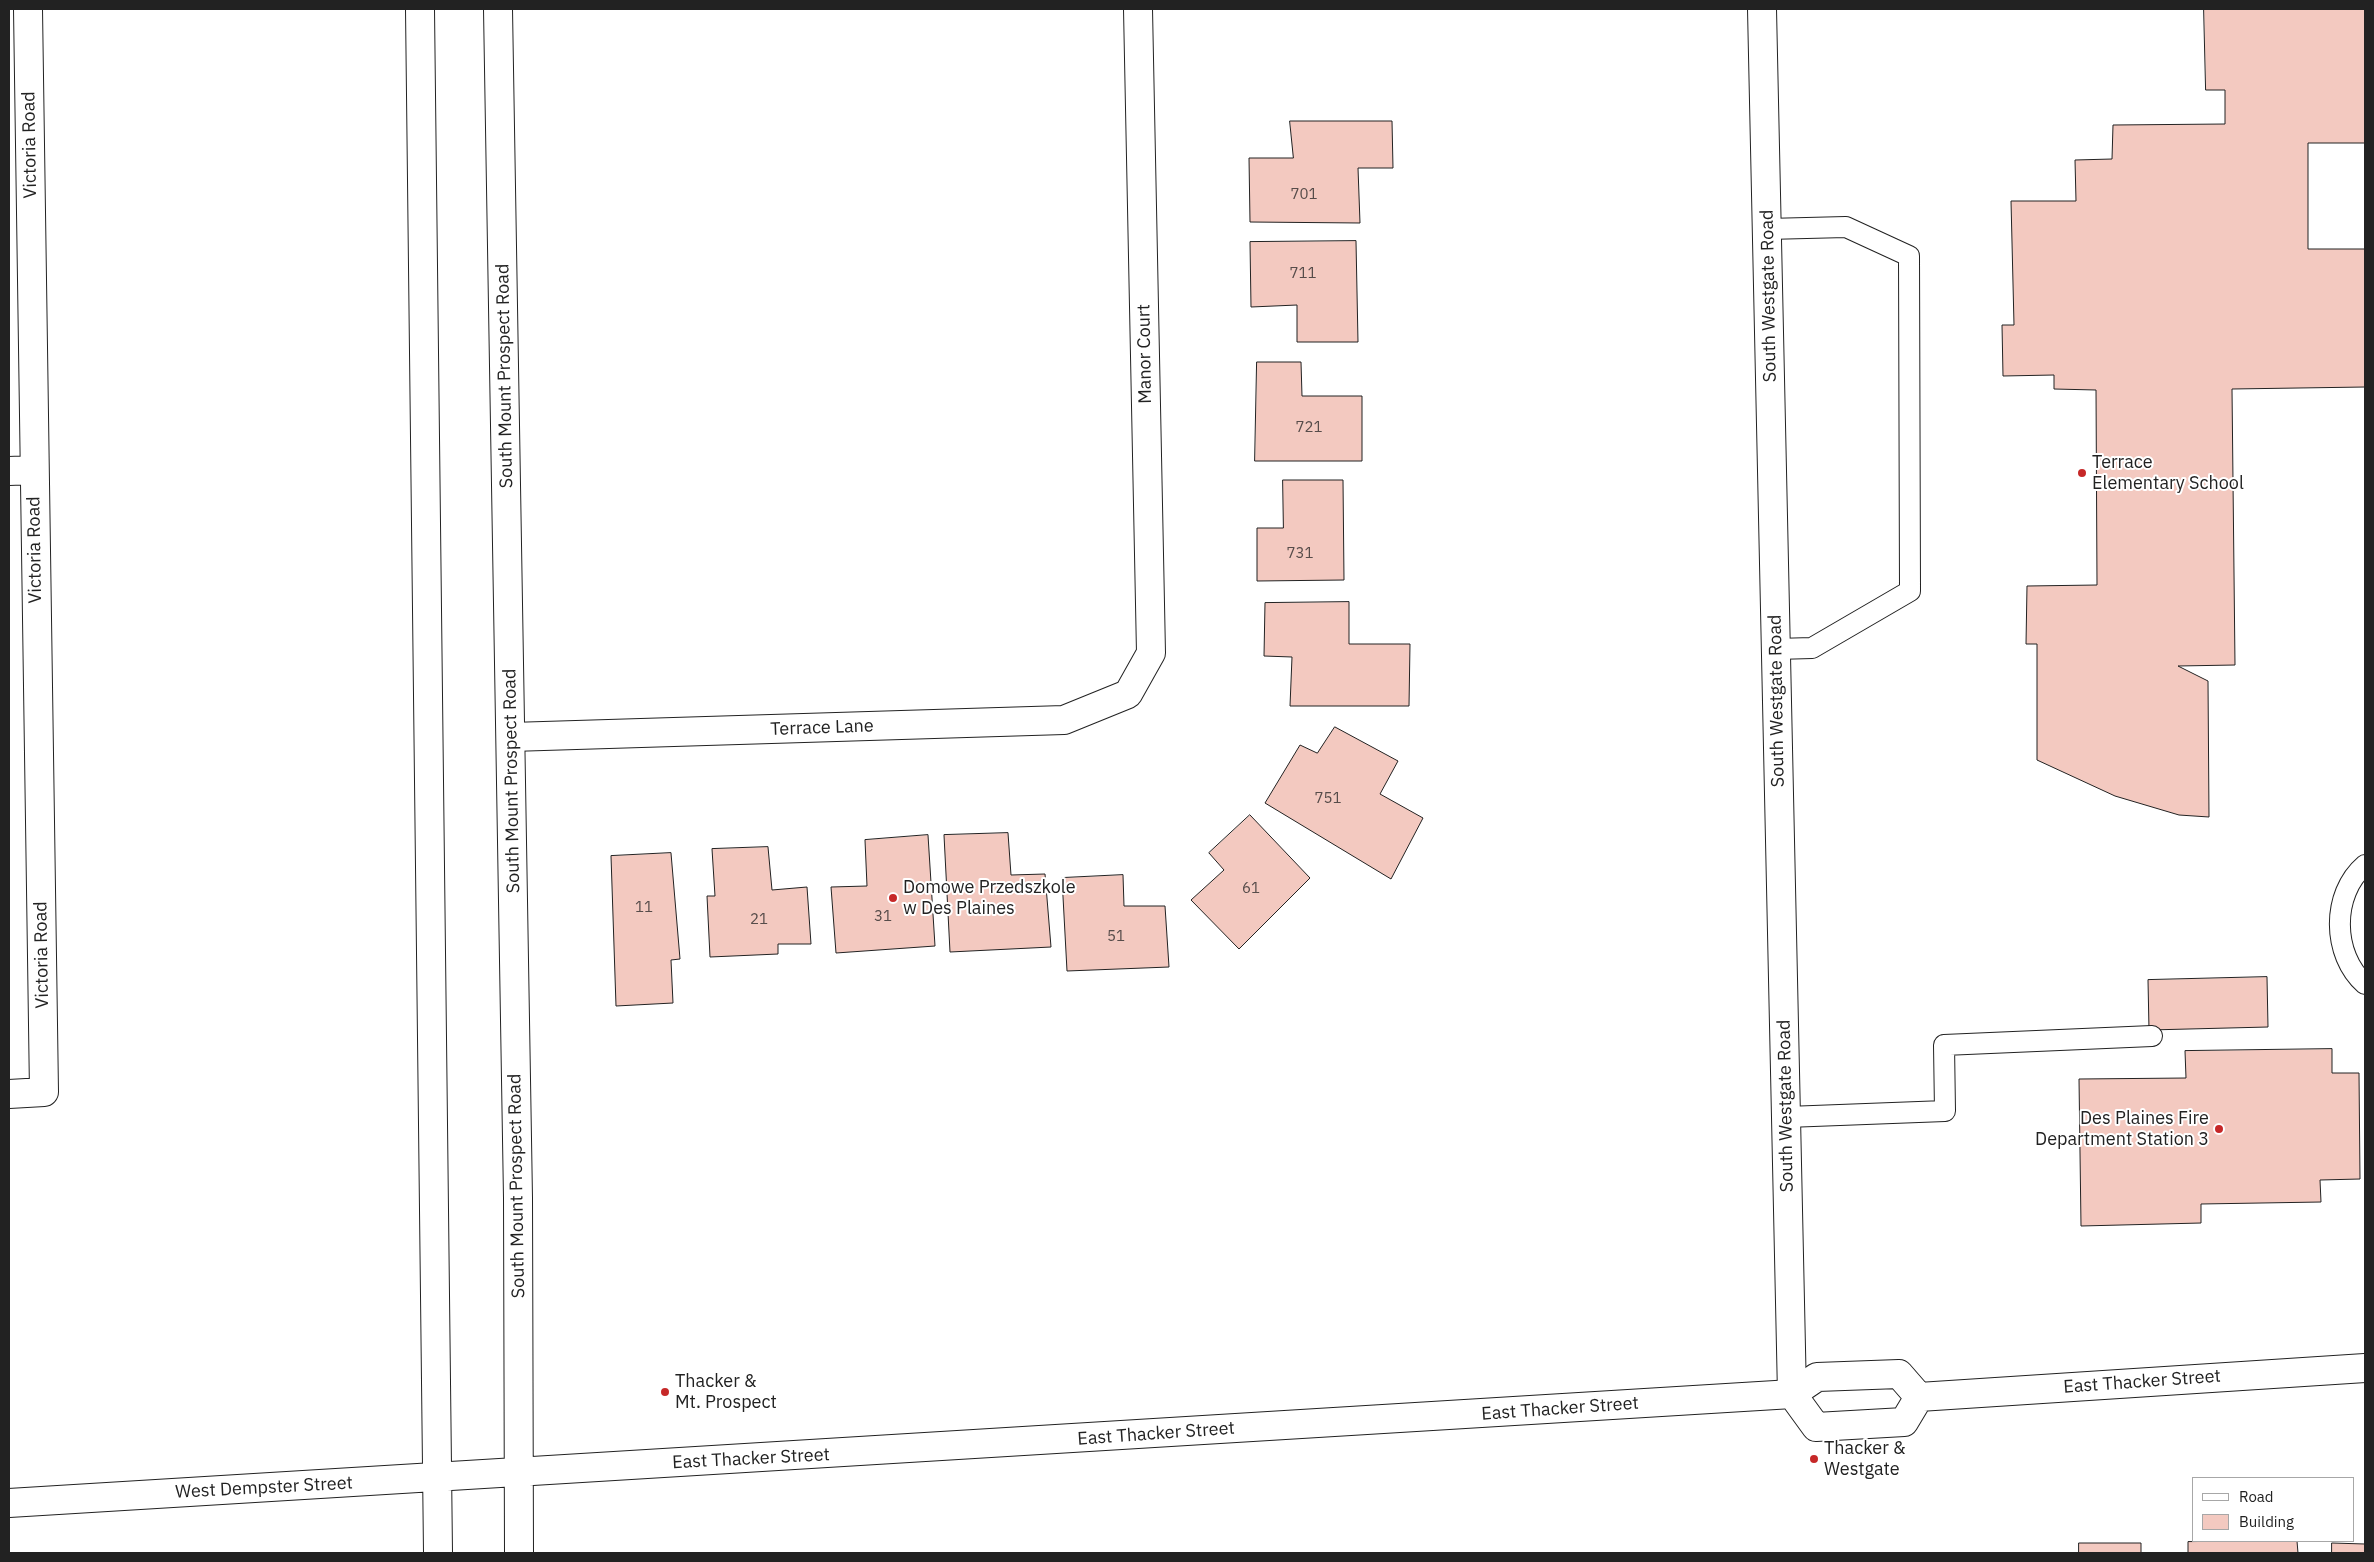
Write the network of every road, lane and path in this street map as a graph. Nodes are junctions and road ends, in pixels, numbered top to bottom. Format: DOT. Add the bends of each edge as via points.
graph roads {
  1 [pos="28,9"];
  2 [pos="420,9"];
  3 [pos="498,9"];
  4 [pos="1138,9"];
  5 [pos="1762,9"];
  6 [pos="1767,229"];
  7 [pos="21,470"];
  8 [pos="1776,649"];
  9 [pos="1128,694"];
  10 [pos="511,738"];
  11 [pos="2365,865"];
  12 [pos="2365,984"];
  13 [pos="2152,1036"];
  14 [pos="9,1094"];
  15 [pos="1786,1117"];
  16 [pos="2365,1368"];
  17 [pos="1792,1394"];
  18 [pos="1919,1397"];
  19 [pos="519,1473"];
  20 [pos="436,1478"];
  21 [pos="9,1503"];
  22 [pos="438,1553"];
  23 [pos="519,1553"];
  1 -- 7 [label="main road, Victoria Road"];
  2 -- 20 [label="main road"];
  3 -- 10 [label="main road, South Mount Prospect Road"];
  4 -- 9 [label="main road, Manor Court" via="1151,653"];
  5 -- 6 [label="main road, South Westgate Road"];
  6 -- 8 [label="main road, South Westgate Road"];
  6 -- 8 [label="lane" via="1846,227 1909,256 1910,591 1812,648"];
  7 -- 14 [label="main road, Victoria Road" via="44,1092"];
  8 -- 15 [label="main road, South Westgate Road"];
  9 -- 10 [label="main road, Terrace Lane" via="1064,720"];
  10 -- 19 [label="main road, South Mount Prospect Road"];
  11 -- 12 [label="lane" via="2344,896 2339,924 2344,952 2358,978"];
  13 -- 15 [label="lane" via="1944,1045 1945,1111"];
  15 -- 17 [label="main road, South Westgate Road"];
  16 -- 18 [label="main road, East Thacker Street"];
  17 -- 18 [label="main road" via="1817,1377 1899,1374"];
  17 -- 18 [label="main road" via="1816,1427 1904,1422"];
  17 -- 19 [label="main road, East Thacker Street"];
  19 -- 20 [label="main road, West Dempster Street"];
  19 -- 23 [label="main road, South Mount Prospect Road"];
  20 -- 21 [label="main road, West Dempster Street"];
  20 -- 22 [label="main road"];
}
